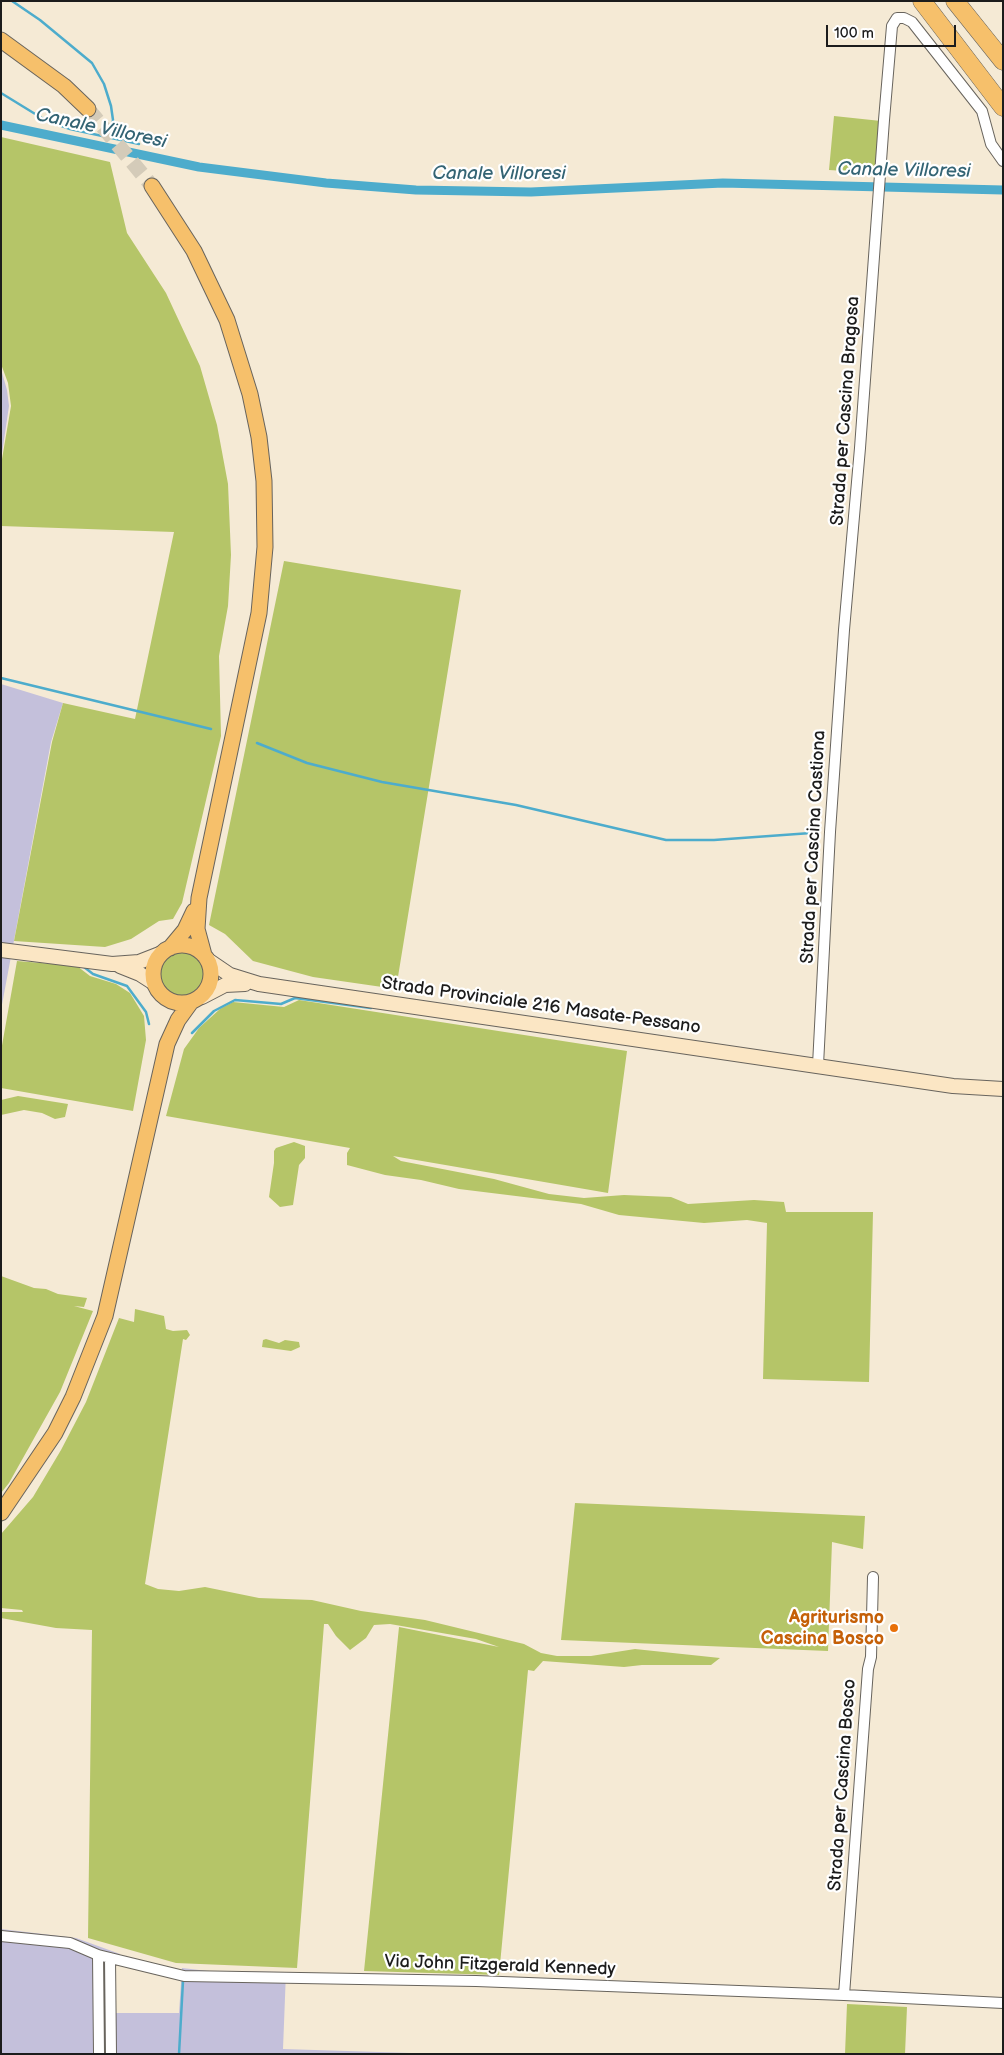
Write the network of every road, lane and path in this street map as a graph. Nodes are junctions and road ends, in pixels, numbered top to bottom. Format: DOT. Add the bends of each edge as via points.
graph roads {
  1 [pos="916,1"];
  2 [pos="922,1"];
  3 [pos="955,1"];
  4 [pos="947,32"];
  5 [pos="1,40"];
  6 [pos="1003,62"];
  7 [pos="1003,107"];
  8 [pos="88,109"];
  9 [pos="1003,161"];
  10 [pos="152,186"];
  11 [pos="844,630"];
  12 [pos="200,898"];
  13 [pos="1,950"];
  14 [pos="166,950"];
  15 [pos="206,958"];
  16 [pos="112,964"];
  17 [pos="258,984"];
  18 [pos="157,988"];
  19 [pos="196,999"];
  20 [pos="168,1044"];
  21 [pos="818,1065"];
  22 [pos="1003,1089"];
  23 [pos="1,1513"];
  24 [pos="873,1577"];
  25 [pos="1,1936"];
  26 [pos="98,1955"];
  27 [pos="110,1958"];
  28 [pos="844,1995"];
  29 [pos="1003,2004"];
  30 [pos="99,2054"];
  31 [pos="111,2054"];
  1 -- 4 [label="highway"];
  2 -- 4 [label="highway"];
  3 -- 6 [label="highway"];
  4 -- 7 [label="highway"];
  5 -- 8 [label="main road" via="50,74"];
  9 -- 11 [label="street, Strada per Cascina Bragosa" via="991,144 982,111 912,22 897,18 891,32"];
  10 -- 12 [label="main road" via="200,260 231,331 255,416 265,492 260,607"];
  11 -- 21 [label="street, Strada per Cascina Castiona"];
  12 -- 14 [label="main road" via="188,926"];
  12 -- 15 [label="main road" via="197,926"];
  13 -- 16 [label="main road"];
  14 -- 15 [label="main road" via="188,946"];
  14 -- 16 [label="main road" via="142,962"];
  14 -- 18 [label="main road" via="154,967"];
  15 -- 17 [label="main road" via="230,975"];
  15 -- 19 [label="main road" via="212,972 211,981"];
  16 -- 18 [label="main road" via="140,974"];
  17 -- 19 [label="main road" via="225,985"];
  17 -- 21 [label="main road, Strada Provinciale 216 Masate-Pessano"];
  18 -- 19 [label="main road" via="175,1003"];
  18 -- 20 [label="main road" via="168,1018"];
  19 -- 20 [label="main road" via="179,1018"];
  20 -- 23 [label="main road" via="105,1316 55,1434"];
  21 -- 22 [label="main road, Strada Provinciale 216 Masate-Pessano"];
  24 -- 28 [label="street, Strada per Cascina Bosco" via="871,1656"];
  25 -- 26 [label="street, Via John Fitzgerald Kennedy" via="70,1943"];
  26 -- 27 [label="street, Via John Fitzgerald Kennedy"];
  26 -- 30 [label="street"];
  27 -- 28 [label="street, Via John Fitzgerald Kennedy" via="188,1976 476,1981"];
  27 -- 31 [label="street"];
  28 -- 29 [label="street, Via John Fitzgerald Kennedy"];
}
